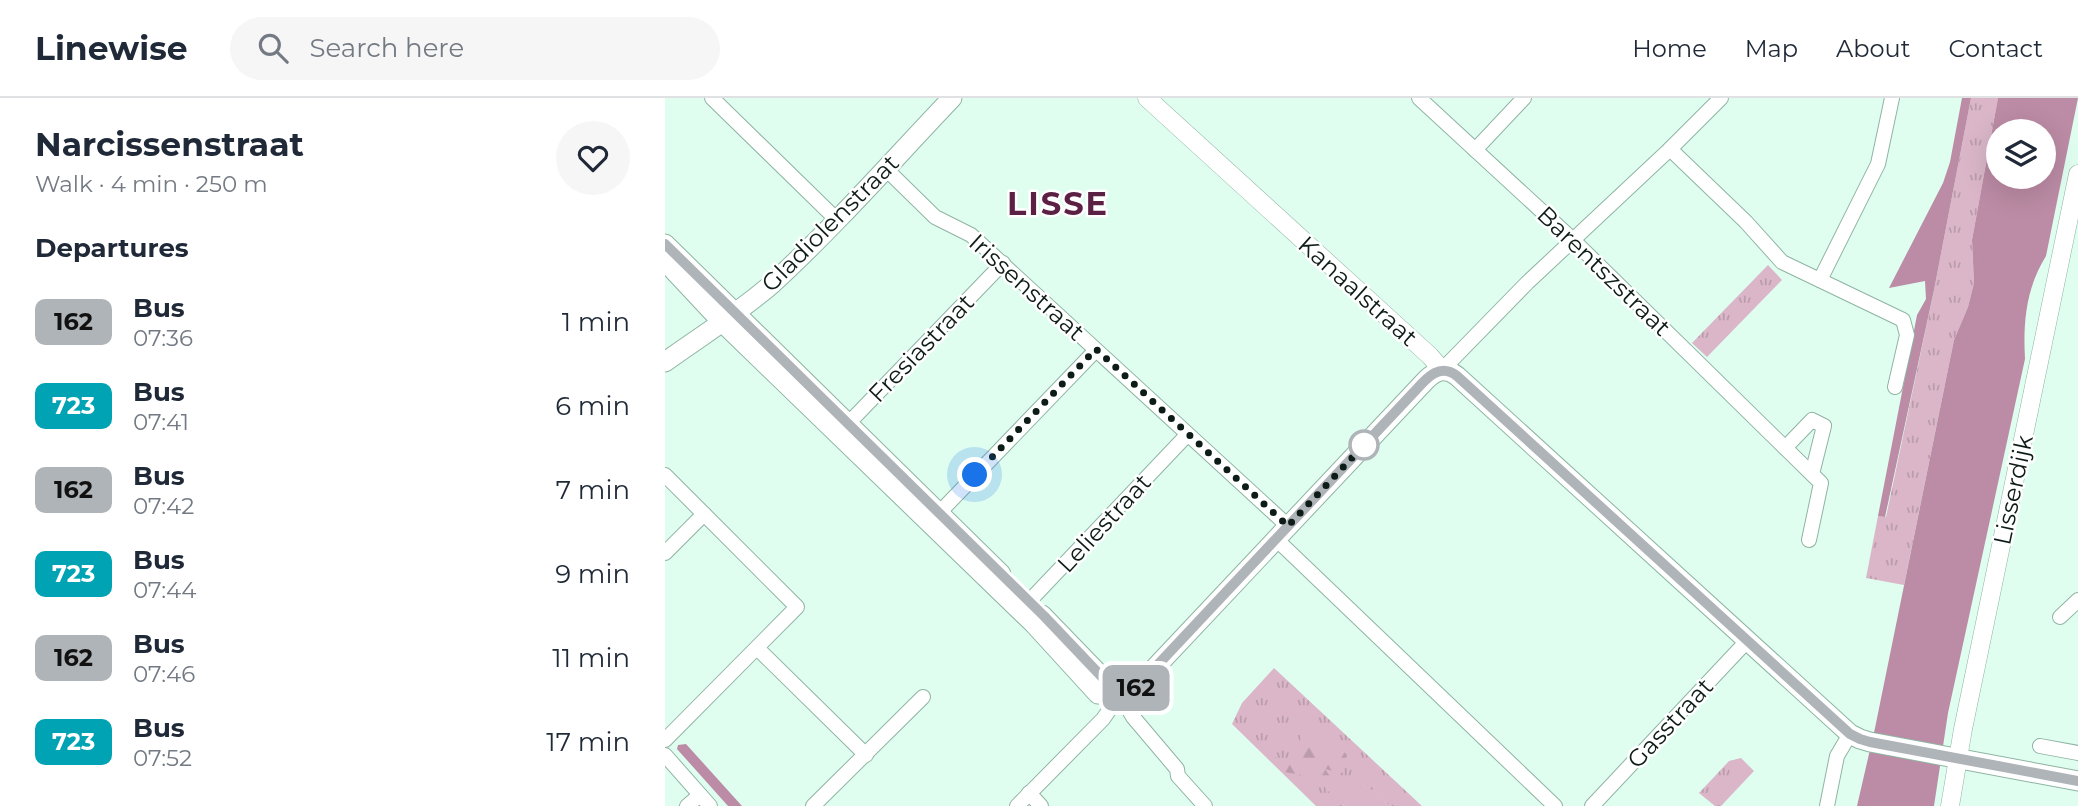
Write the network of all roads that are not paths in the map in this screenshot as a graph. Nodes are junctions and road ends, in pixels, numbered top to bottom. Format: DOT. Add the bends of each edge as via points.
graph roads {
  1 [pos="712,98"];
  2 [pos="952,98"];
  3 [pos="1147,98"];
  4 [pos="1419,98"];
  5 [pos="1524,98"];
  6 [pos="1721,98"];
  7 [pos="1892,98"];
  8 [pos="1669,149"];
  9 [pos="1475,150"];
  10 [pos="885,168"];
  11 [pos="2078,174"];
  12 [pos="837,220"];
  13 [pos="1573,240"];
  14 [pos="665,244"];
  15 [pos="665,261"];
  16 [pos="1003,264"];
  17 [pos="1820,280"];
  18 [pos="729,317"];
  19 [pos="1096,349"];
  20 [pos="665,362"];
  21 [pos="1442,370"];
  22 [pos="1895,387"];
  23 [pos="844,428"];
  24 [pos="1187,435"];
  25 [pos="1786,448"];
  26 [pos="665,474"];
  27 [pos="1812,474"];
  28 [pos="704,513"];
  29 [pos="939,513"];
  30 [pos="1282,533"];
  31 [pos="1809,540"];
  32 [pos="665,553"];
  33 [pos="2078,600"];
  34 [pos="1025,606"];
  35 [pos="2060,617"];
  36 [pos="1748,640"];
  37 [pos="757,648"];
  38 [pos="1115,693"];
  39 [pos="923,697"];
  40 [pos="1850,734"];
  41 [pos="665,740"];
  42 [pos="2040,746"];
  43 [pos="2078,753"];
  44 [pos="665,755"];
  45 [pos="866,755"];
  46 [pos="1950,757"];
  47 [pos="2078,781"];
  48 [pos="1029,793"];
  49 [pos="705,801"];
  50 [pos="687,806"];
  51 [pos="813,806"];
  52 [pos="1017,806"];
  53 [pos="1041,806"];
  54 [pos="1205,806"];
  55 [pos="1555,806"];
  56 [pos="1592,806"];
  57 [pos="1827,806"];
  58 [pos="1950,806"];
  1 -- 12 [label="street"];
  2 -- 10 [label="main road, Gladiolenstraat"];
  3 -- 21 [label="street, Kanaalstraat"];
  4 -- 9 [label="street, Barentszstraat"];
  5 -- 9 [label="street"];
  6 -- 8 [label="street"];
  7 -- 17 [label="street" via="1878,164"];
  8 -- 13 [label="street"];
  8 -- 17 [label="street" via="1781,261"];
  9 -- 13 [label="street, Barentszstraat"];
  10 -- 12 [label="main road, Gladiolenstraat"];
  10 -- 16 [label="street, Irissenstraat" via="935,217 971,235"];
  11 -- 46 [label="street, Lisserdijk"];
  12 -- 18 [label="main road, Gladiolenstraat" via="772,284"];
  13 -- 21 [label="street"];
  13 -- 25 [label="street, Barentszstraat"];
  14 -- 18 [label="main road"];
  15 -- 18 [label="main road"];
  16 -- 19 [label="street, Irissenstraat"];
  16 -- 23 [label="street, Fresiastraat"];
  17 -- 22 [label="street" via="1903,320 1907,335"];
  18 -- 20 [label="main road, Gladiolenstraat"];
  18 -- 23 [label="main road"];
  19 -- 24 [label="street, Irissenstraat"];
  19 -- 29 [label="street"];
  21 -- 30 [label="main road" via="1431,374"];
  21 -- 36 [label="main road, Kanaalstraat" via="1457,376"];
  23 -- 29 [label="main road"];
  23 -- 34 [label="main road"];
  24 -- 30 [label="street, Irissenstraat"];
  24 -- 34 [label="street, Leliestraat"];
  25 -- 27 [label="street, Barentszstraat"];
  25 -- 27 [label="street" via="1812,421 1824,426"];
  26 -- 28 [label="street"];
  27 -- 31 [label="street" via="1821,483"];
  28 -- 32 [label="street"];
  28 -- 37 [label="street" via="797,607"];
  29 -- 34 [label="main road"];
  30 -- 38 [label="main road" via="1135,689"];
  30 -- 55 [label="street, Irissenstraat"];
  33 -- 35 [label="street"];
  34 -- 38 [label="main road" via="1092,689 1098,694"];
  36 -- 40 [label="main road, Kanaalstraat"];
  36 -- 56 [label="street, Gasstraat"];
  37 -- 41 [label="street"];
  37 -- 45 [label="street"];
  38 -- 48 [label="street" via="1103,719"];
  38 -- 54 [label="street"];
  39 -- 45 [label="street"];
  40 -- 46 [label="main road, Kanaalstraat"];
  40 -- 57 [label="street" via="1837,756"];
  42 -- 43 [label="street"];
  44 -- 49 [label="street"];
  45 -- 51 [label="street"];
  46 -- 47 [label="main road, Kanaalstraat"];
  46 -- 58 [label="street, Lisserdijk"];
  48 -- 52 [label="street"];
  48 -- 53 [label="street"];
  49 -- 50 [label="street"];
}
